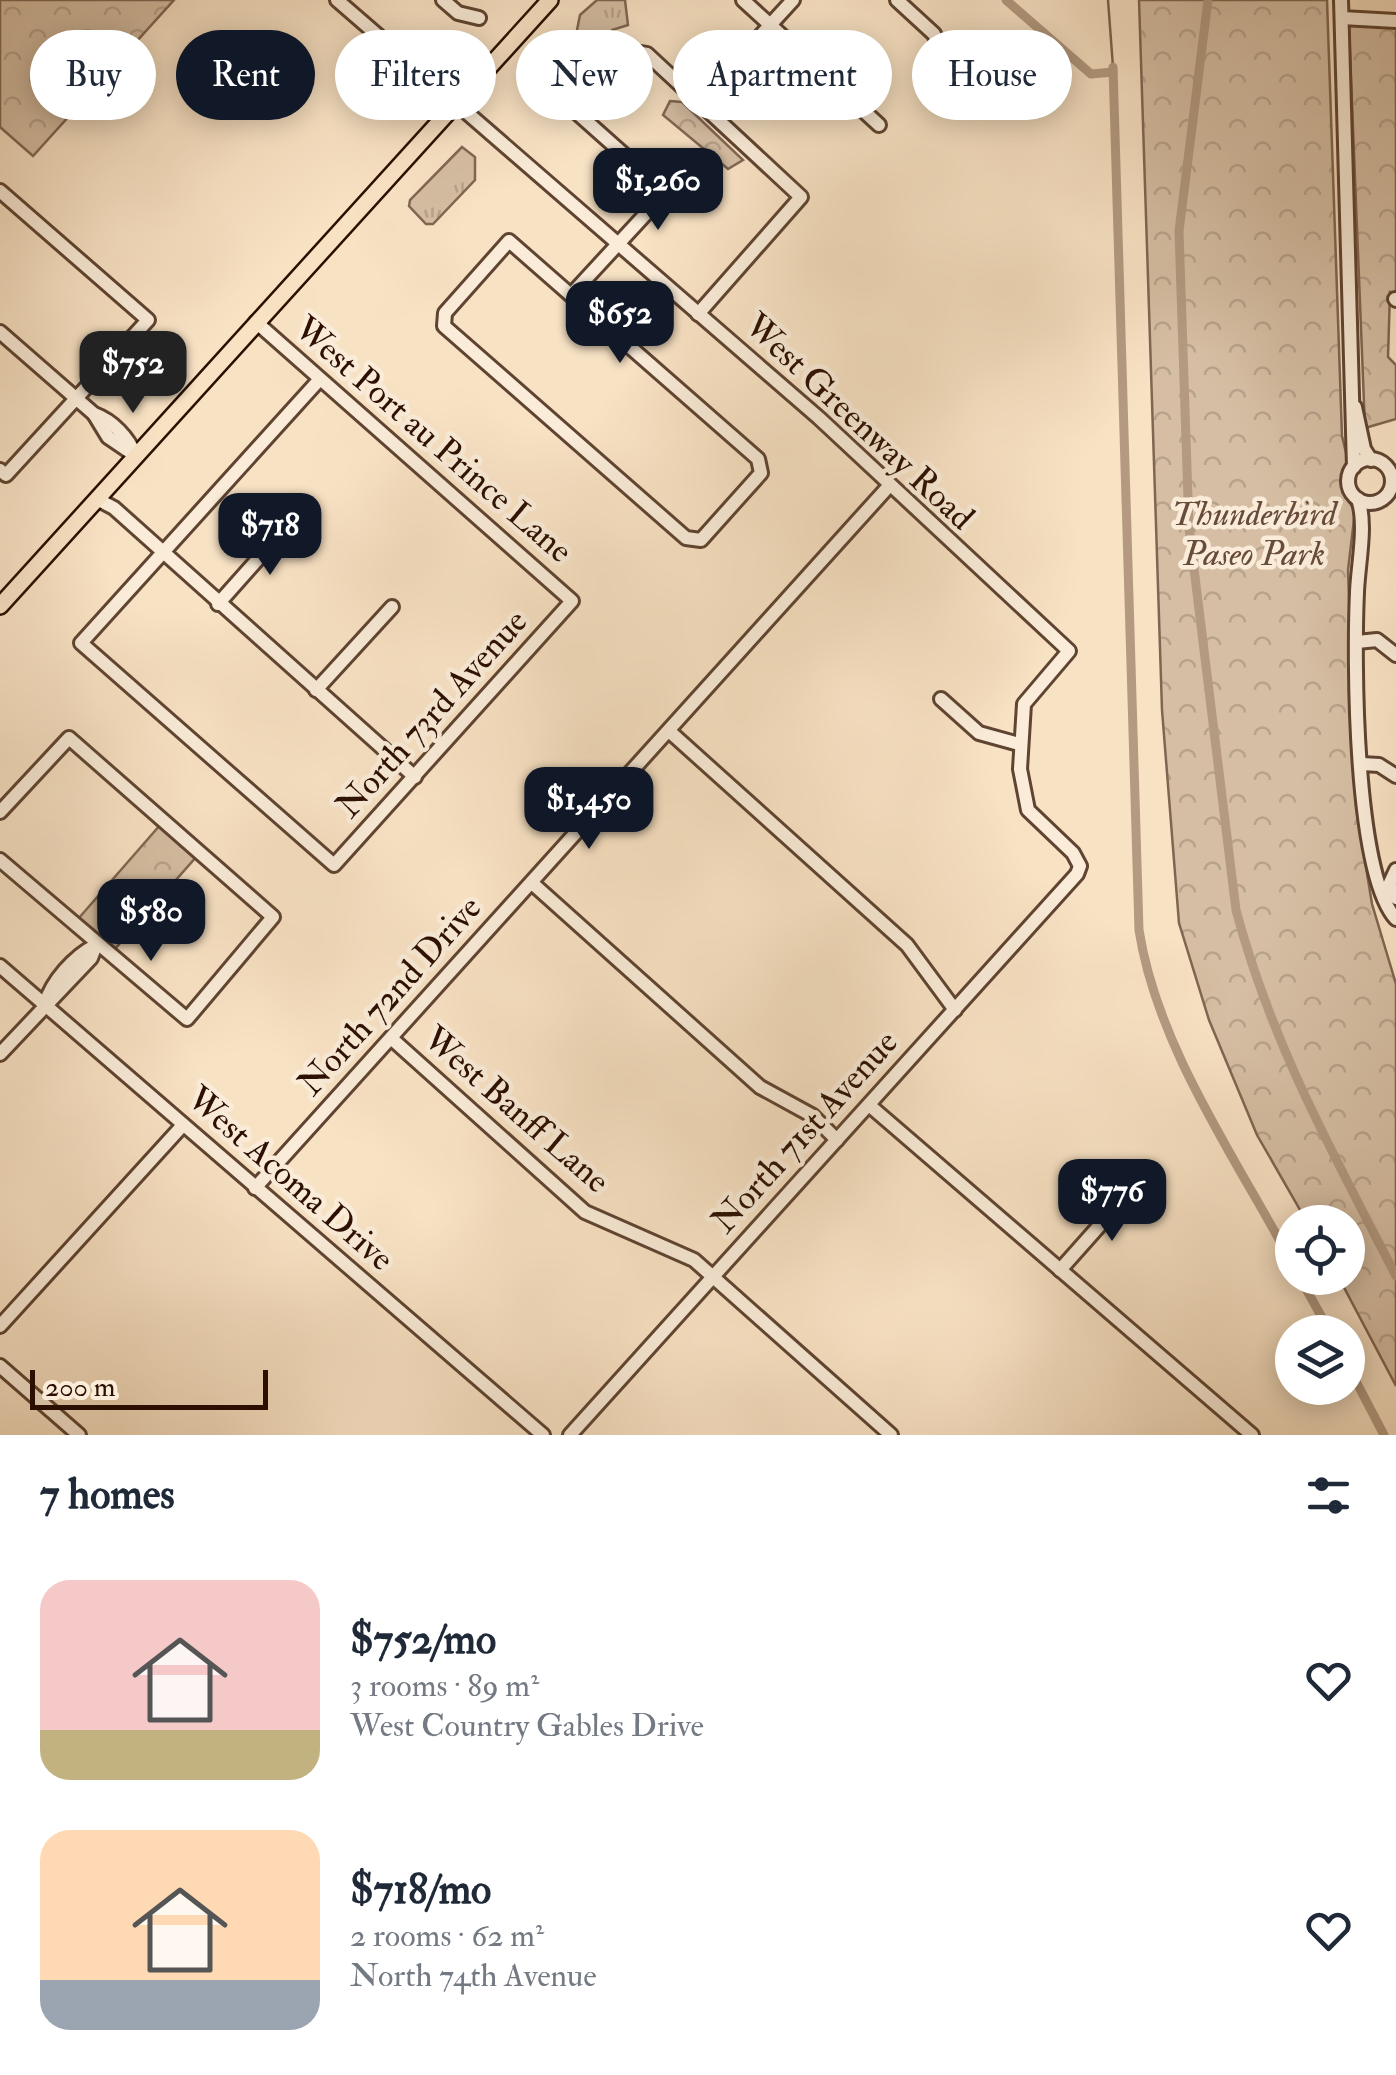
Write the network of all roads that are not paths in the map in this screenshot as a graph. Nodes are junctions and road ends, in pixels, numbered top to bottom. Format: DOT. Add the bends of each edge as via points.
graph roads {
  1 [pos="337,0"];
  2 [pos="443,0"];
  3 [pos="550,0"];
  4 [pos="744,0"];
  5 [pos="794,0"];
  6 [pos="897,0"];
  7 [pos="1341,0"];
  8 [pos="479,18"];
  9 [pos="1342,18"];
  10 [pos="1396,21"];
  11 [pos="771,25"];
  12 [pos="372,30"];
  13 [pos="766,30"];
  14 [pos="930,30"];
  15 [pos="496,59"];
  16 [pos="653,60"];
  17 [pos="673,79"];
  18 [pos="440,120"];
  19 [pos="477,120"];
  20 [pos="585,120"];
  21 [pos="717,120"];
  22 [pos="879,125"];
  23 [pos="0,192"];
  24 [pos="618,244"];
  25 [pos="570,295"];
  26 [pos="698,314"];
  27 [pos="256,322"];
  28 [pos="0,332"];
  29 [pos="320,379"];
  30 [pos="76,398"];
  31 [pos="1354,404"];
  32 [pos="136,456"];
  33 [pos="1371,460"];
  34 [pos="1354,467"];
  35 [pos="3,473"];
  36 [pos="1394,475"];
  37 [pos="888,486"];
  38 [pos="1387,496"];
  39 [pos="98,499"];
  40 [pos="1358,499"];
  41 [pos="290,524"];
  42 [pos="161,554"];
  43 [pos="1358,561"];
  44 [pos="572,602"];
  45 [pos="218,604"];
  46 [pos="0,606"];
  47 [pos="392,607"];
  48 [pos="1357,642"];
  49 [pos="1396,655"];
  50 [pos="316,690"];
  51 [pos="941,700"];
  52 [pos="669,731"];
  53 [pos="1020,744"];
  54 [pos="1362,764"];
  55 [pos="1396,776"];
  56 [pos="415,777"];
  57 [pos="0,812"];
  58 [pos="0,860"];
  59 [pos="1396,870"];
  60 [pos="532,882"];
  61 [pos="1389,893"];
  62 [pos="1396,919"];
  63 [pos="96,944"];
  64 [pos="0,966"];
  65 [pos="44,1004"];
  66 [pos="955,1010"];
  67 [pos="391,1038"];
  68 [pos="0,1054"];
  69 [pos="869,1105"];
  70 [pos="183,1125"];
  71 [pos="837,1140"];
  72 [pos="255,1188"];
  73 [pos="1132,1189"];
  74 [pos="1060,1270"];
  75 [pos="713,1276"];
  76 [pos="0,1326"];
  77 [pos="0,1366"];
  78 [pos="79,1435"];
  79 [pos="544,1435"];
  80 [pos="570,1435"];
  81 [pos="891,1435"];
  82 [pos="1252,1435"];
  1 -- 12 [label="street, West Greenway Road"];
  2 -- 8 [label="street"];
  3 -- 15 [label="main road"];
  4 -- 11 [label="street"];
  5 -- 11 [label="street"];
  6 -- 14 [label="street"];
  7 -- 9 [label="street"];
  9 -- 10 [label="street"];
  9 -- 31 [label="street"];
  11 -- 13 [label="street"];
  11 -- 22 [label="street"];
  16 -- 17 [label="street"];
  18 -- 27 [label="main road"];
  19 -- 24 [label="street, West Greenway Road"];
  20 -- 24 [label="street" via="666,192"];
  21 -- 26 [label="street" via="801,196"];
  23 -- 30 [label="street" via="148,320"];
  24 -- 25 [label="street"];
  24 -- 26 [label="street, West Greenway Road"];
  25 -- 25 [label="street" via="510,241 441,320 694,542 762,466"];
  26 -- 37 [label="street, West Greenway Road"];
  27 -- 29 [label="street, West Port au Prince Lane"];
  27 -- 32 [label="main road"];
  28 -- 30 [label="street"];
  29 -- 42 [label="street"];
  29 -- 44 [label="street, West Port au Prince Lane"];
  30 -- 32 [label="street" via="130,441"];
  30 -- 35 [label="street"];
  31 -- 33 [label="street"];
  31 -- 34 [label="street"];
  32 -- 39 [label="main road"];
  33 -- 34 [label="street"];
  33 -- 36 [label="street"];
  34 -- 40 [label="street" via="1349,488"];
  36 -- 38 [label="street"];
  37 -- 52 [label="street, North 72nd Drive"];
  37 -- 53 [label="street, West Greenway Road" via="1069,651 1024,704"];
  38 -- 40 [label="street"];
  38 -- 43 [label="street" via="1370,513"];
  39 -- 42 [label="street"];
  39 -- 46 [label="main road"];
  40 -- 43 [label="street"];
  41 -- 45 [label="street"];
  42 -- 45 [label="street"];
  42 -- 56 [label="street, North 73rd Avenue" via="80,644 334,865"];
  43 -- 48 [label="street"];
  44 -- 56 [label="street, North 73rd Avenue"];
  45 -- 50 [label="street"];
  47 -- 50 [label="street"];
  48 -- 49 [label="street" via="1377,640"];
  48 -- 54 [label="street"];
  50 -- 56 [label="street"];
  51 -- 53 [label="street" via="979,733"];
  52 -- 60 [label="street, North 72nd Drive"];
  52 -- 66 [label="street" via="907,945"];
  53 -- 66 [label="street, North 71st Avenue" via="1028,810 1080,866"];
  54 -- 55 [label="street"];
  54 -- 61 [label="street" via="1365,818"];
  57 -- 63 [label="street" via="69,738 273,917 187,1019"];
  58 -- 63 [label="street"];
  59 -- 61 [label="street"];
  60 -- 67 [label="street, North 72nd Drive"];
  60 -- 71 [label="street" via="760,1088 813,1116"];
  61 -- 62 [label="street"];
  63 -- 65 [label="street"];
  64 -- 65 [label="street, West Acoma Drive"];
  65 -- 68 [label="street"];
  65 -- 70 [label="street, West Acoma Drive"];
  66 -- 69 [label="street, North 71st Avenue"];
  67 -- 72 [label="street, North 72nd Drive"];
  67 -- 75 [label="street, West Banff Lane" via="584,1212 694,1260"];
  69 -- 71 [label="street, North 71st Avenue"];
  69 -- 74 [label="street"];
  70 -- 72 [label="street, West Acoma Drive"];
  70 -- 76 [label="street"];
  71 -- 75 [label="street, North 71st Avenue"];
  72 -- 79 [label="street, West Acoma Drive"];
  73 -- 74 [label="street"];
  74 -- 82 [label="street"];
  75 -- 80 [label="street, North 71st Avenue"];
  75 -- 81 [label="street, West Banff Lane"];
  77 -- 78 [label="street"];
}
